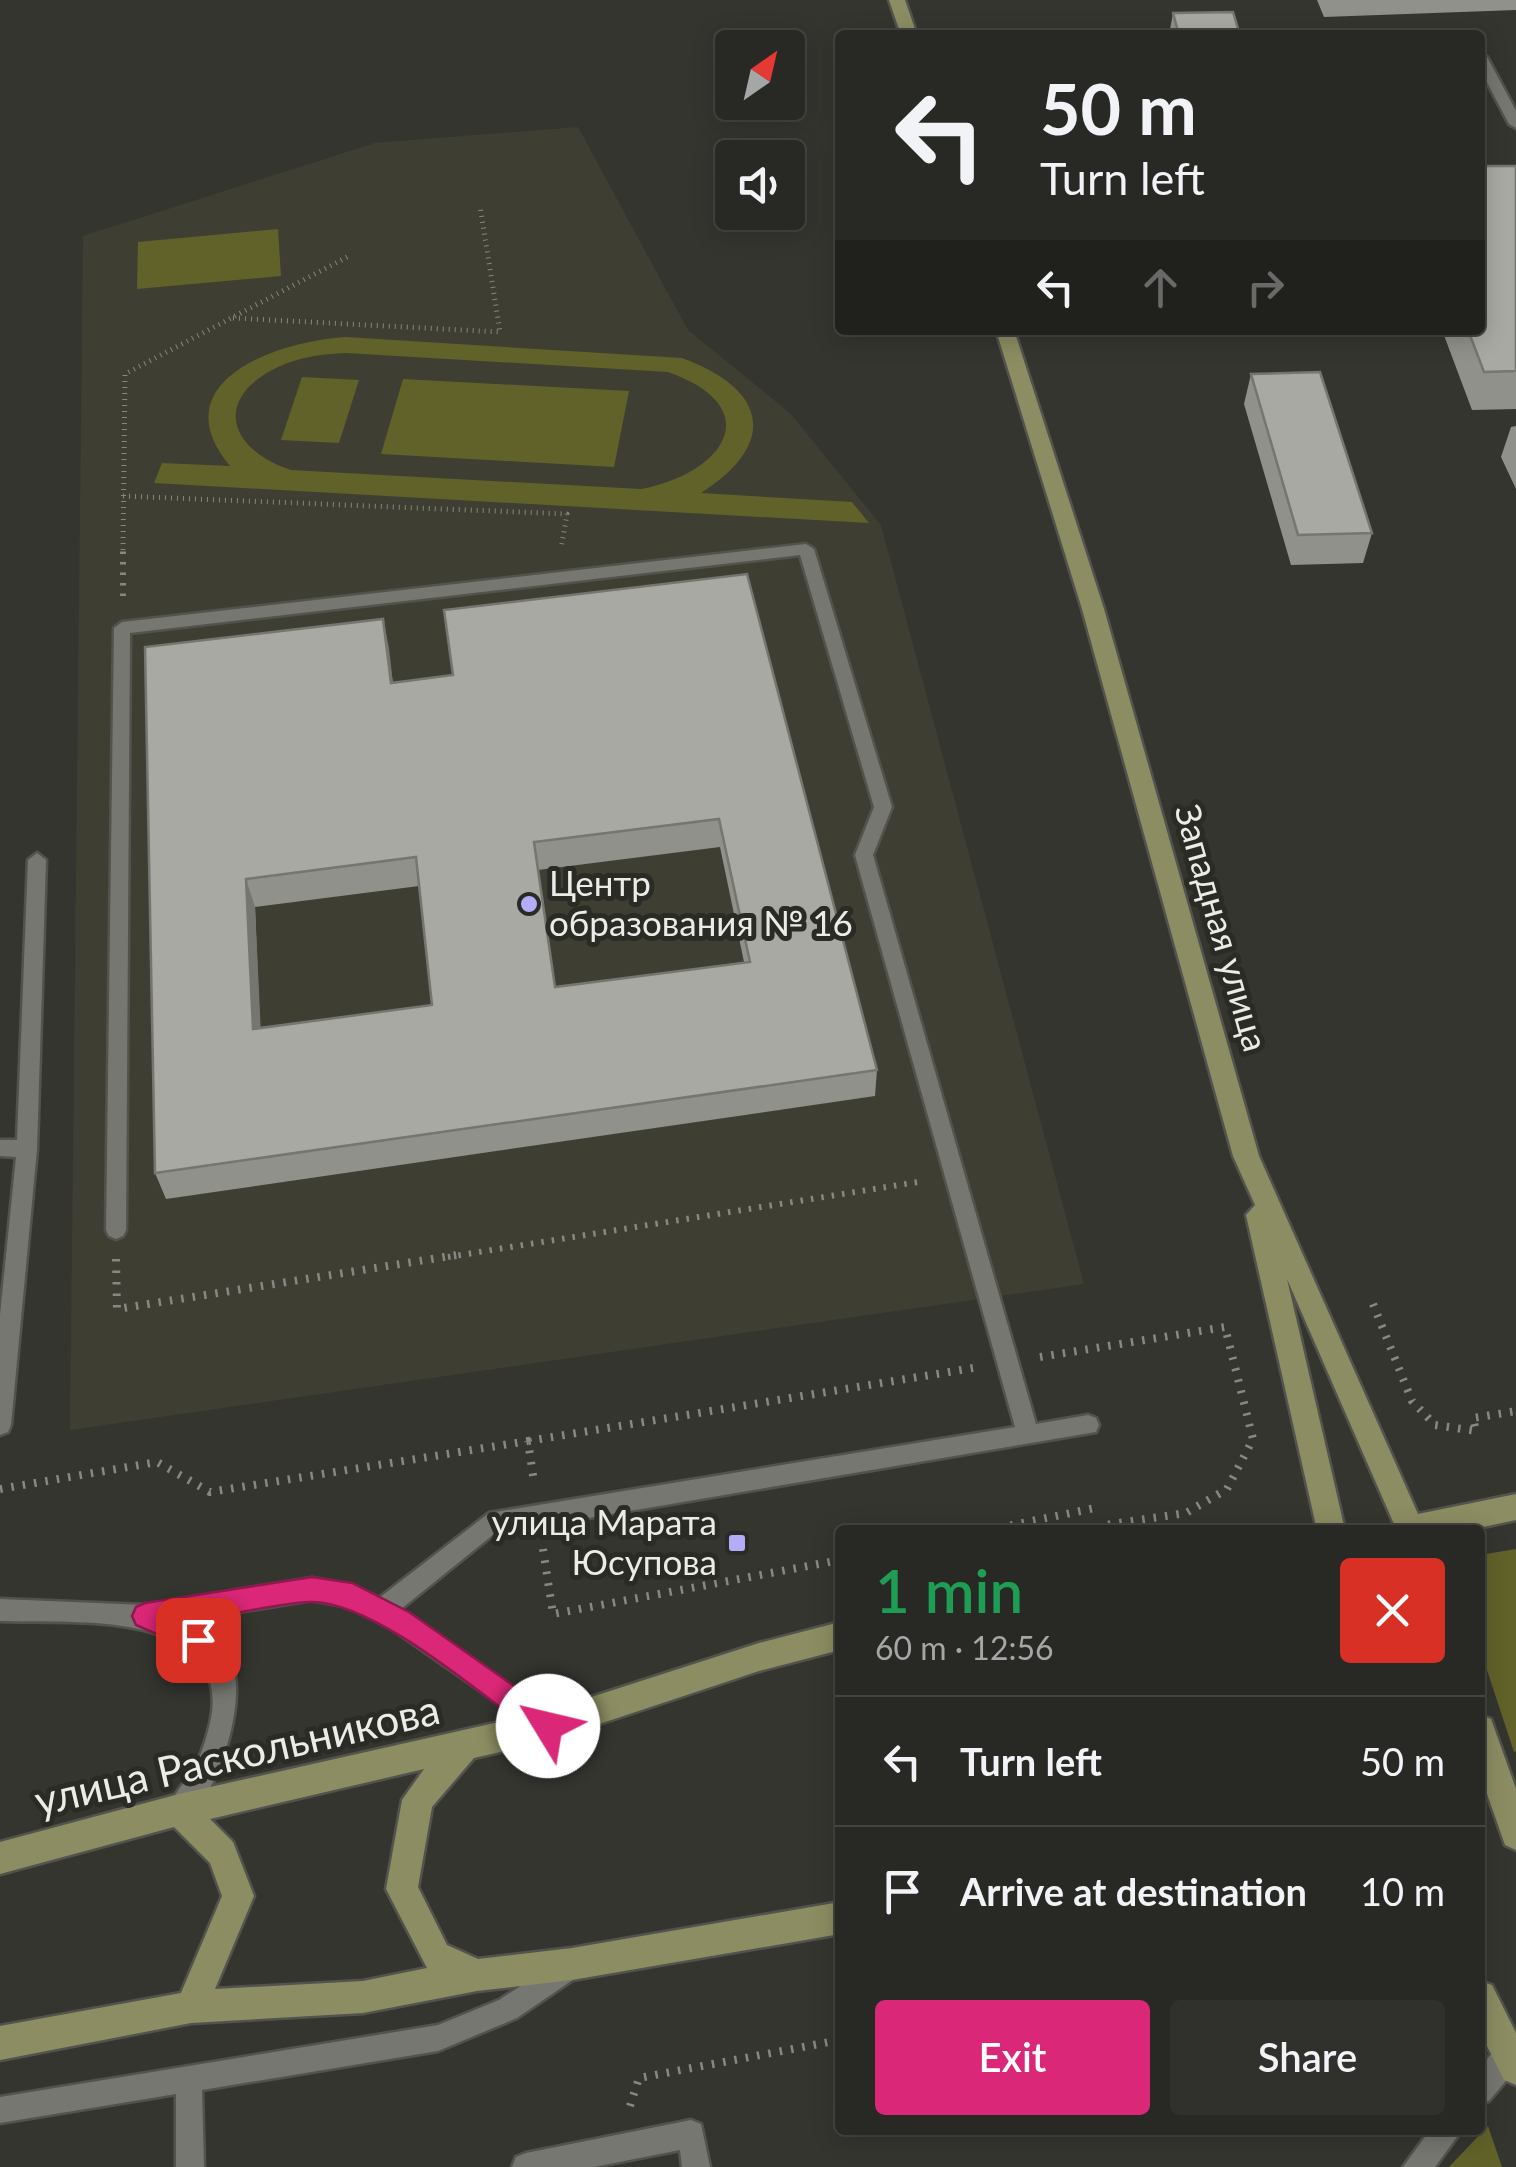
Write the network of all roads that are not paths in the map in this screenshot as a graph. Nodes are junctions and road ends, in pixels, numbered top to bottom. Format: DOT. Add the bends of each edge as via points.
graph roads {
  1 [pos="897,0"];
  2 [pos="907,30"];
  3 [pos="1485,65"];
  4 [pos="1516,124"];
  5 [pos="1007,335"];
  6 [pos="37,860"];
  7 [pos="0,1148"];
  8 [pos="27,1149"];
  9 [pos="1246,1156"];
  10 [pos="116,1230"];
  11 [pos="0,1425"];
  12 [pos="1088,1425"];
  13 [pos="1028,1434"];
  14 [pos="1516,1507"];
  15 [pos="1330,1525"];
  16 [pos="1407,1525"];
  17 [pos="1432,1525"];
  18 [pos="0,1610"];
  19 [pos="380,1611"];
  20 [pos="145,1616"];
  21 [pos="835,1637"];
  22 [pos="548,1726"];
  23 [pos="463,1747"];
  24 [pos="1485,1747"];
  25 [pos="180,1810"];
  26 [pos="1505,1815"];
  27 [pos="0,1858"];
  28 [pos="835,1919"];
  29 [pos="572,1964"];
  30 [pos="478,1975"];
  31 [pos="1485,2006"];
  32 [pos="191,2007"];
  33 [pos="0,2043"];
  34 [pos="1513,2062"];
  35 [pos="189,2080"];
  36 [pos="1485,2087"];
  37 [pos="0,2110"];
  38 [pos="1444,2135"];
  39 [pos="190,2167"];
  40 [pos="526,2167"];
  41 [pos="696,2167"];
  42 [pos="1418,2167"];
  1 -- 2 [label="street"];
  3 -- 4 [label="lane"];
  5 -- 9 [label="street, Западная улица" via="1093,609"];
  6 -- 8 [label="lane"];
  7 -- 8 [label="lane"];
  8 -- 11 [label="lane"];
  9 -- 15 [label="street"];
  9 -- 16 [label="street, Западная улица"];
  10 -- 13 [label="lane" via="122,628 806,549 883,808 864,855"];
  12 -- 13 [label="lane"];
  13 -- 19 [label="lane" via="489,1524"];
  14 -- 17 [label="street"];
  18 -- 20 [label="lane"];
  19 -- 20 [label="lane" via="352,1596 312,1590"];
  19 -- 22 [label="lane"];
  20 -- 25 [label="lane" via="198,1640 222,1671 224,1712 208,1768"];
  21 -- 22 [label="street, улица Раскольникова"];
  22 -- 23 [label="street, улица Раскольникова"];
  23 -- 25 [label="street, улица Раскольникова"];
  23 -- 30 [label="street" via="418,1800 402,1889 436,1956"];
  24 -- 26 [label="street"];
  25 -- 27 [label="street, улица Раскольникова"];
  25 -- 32 [label="street" via="222,1853 238,1896"];
  28 -- 29 [label="street"];
  29 -- 30 [label="street"];
  29 -- 35 [label="lane" via="508,2009 438,2038"];
  30 -- 32 [label="street" via="363,1997"];
  31 -- 34 [label="street"];
  32 -- 33 [label="street"];
  34 -- 36 [label="lane"];
  35 -- 37 [label="lane"];
  35 -- 39 [label="lane"];
  38 -- 42 [label="lane"];
  40 -- 41 [label="lane" via="691,2134"];
}
